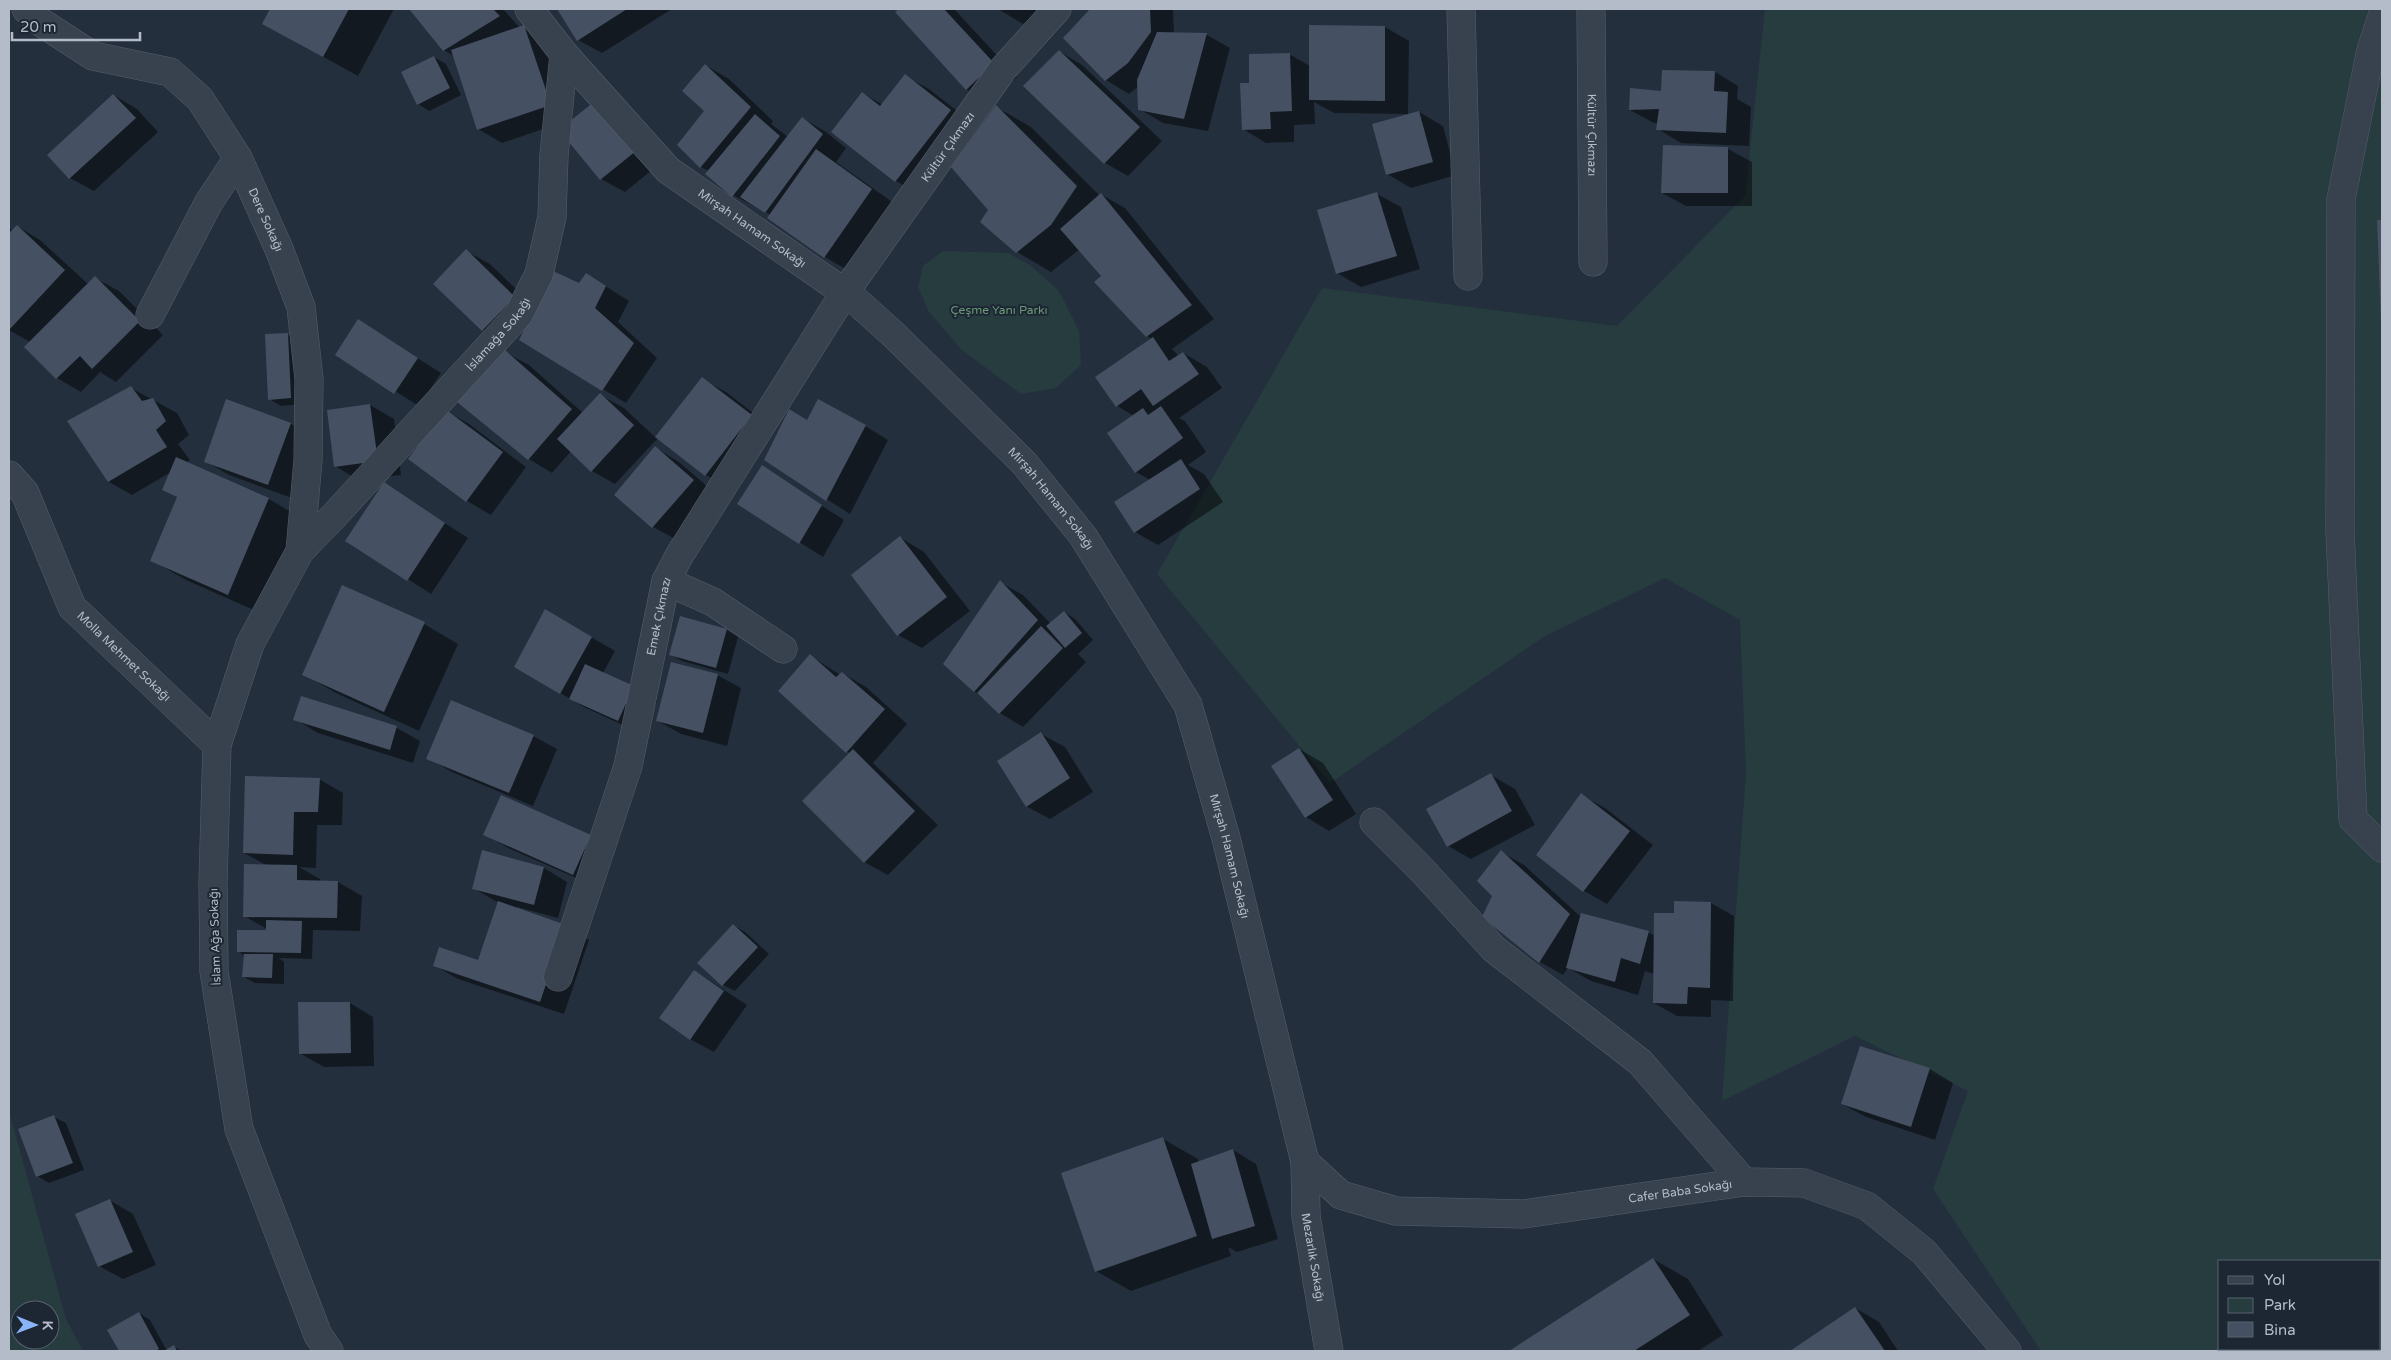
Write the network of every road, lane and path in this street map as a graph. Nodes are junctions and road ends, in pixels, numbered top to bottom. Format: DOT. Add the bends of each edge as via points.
graph roads {
  1 [pos="26,9"];
  2 [pos="529,9"];
  3 [pos="1057,9"];
  4 [pos="1461,9"];
  5 [pos="1590,9"];
  6 [pos="2382,17"];
  7 [pos="564,54"];
  8 [pos="238,158"];
  9 [pos="1593,262"];
  10 [pos="1468,276"];
  11 [pos="845,292"];
  12 [pos="150,316"];
  13 [pos="9,475"];
  14 [pos="300,551"];
  15 [pos="666,581"];
  16 [pos="783,649"];
  17 [pos="218,745"];
  18 [pos="1374,822"];
  19 [pos="2382,848"];
  20 [pos="558,977"];
  21 [pos="1305,1162"];
  22 [pos="1744,1182"];
  23 [pos="328,1351"];
  24 [pos="1329,1351"];
  25 [pos="2007,1351"];
  1 -- 8 [label="street, Dere Sokağı" via="93,56 170,72 200,99"];
  2 -- 7 [label="street, Mirşah Hamam Sokağı"];
  3 -- 11 [label="street, Kültür Çıkmazı" via="1003,69"];
  4 -- 10 [label="street"];
  5 -- 9 [label="street, Kültür Çıkmazı"];
  6 -- 19 [label="street" via="2370,50 2341,199 2340,531 2353,819"];
  7 -- 11 [label="street, Mirşah Hamam Sokağı" via="668,170"];
  7 -- 14 [label="street, İslamağa Sokağı" via="554,155 552,218 539,274 519,314"];
  8 -- 12 [label="street" via="209,202"];
  8 -- 14 [label="street, Dere Sokağı" via="301,307 309,379 308,460"];
  11 -- 15 [label="street, Emek Çıkmazı"];
  11 -- 21 [label="street, Mirşah Hamam Sokağı" via="1025,464 1083,536 1188,706 1226,838"];
  13 -- 17 [label="street, Molla Mehmet Sokağı" via="25,493 72,607"];
  14 -- 17 [label="street, İslam Ağa Sokağı" via="250,644"];
  15 -- 16 [label="street" via="713,602"];
  15 -- 20 [label="street, Emek Çıkmazı" via="628,766"];
  17 -- 23 [label="street, İslam Ağa Sokağı" via="213,882 214,971 239,1129 318,1335"];
  18 -- 22 [label="street" via="1494,949 1640,1062"];
  21 -- 22 [label="street, Cafer Baba Sokağı" via="1341,1195 1396,1211 1524,1214"];
  21 -- 24 [label="street, Mezarlık Sokağı" via="1306,1216"];
  22 -- 25 [label="street, Cafer Baba Sokağı" via="1804,1183 1867,1206 1924,1252"];
}
